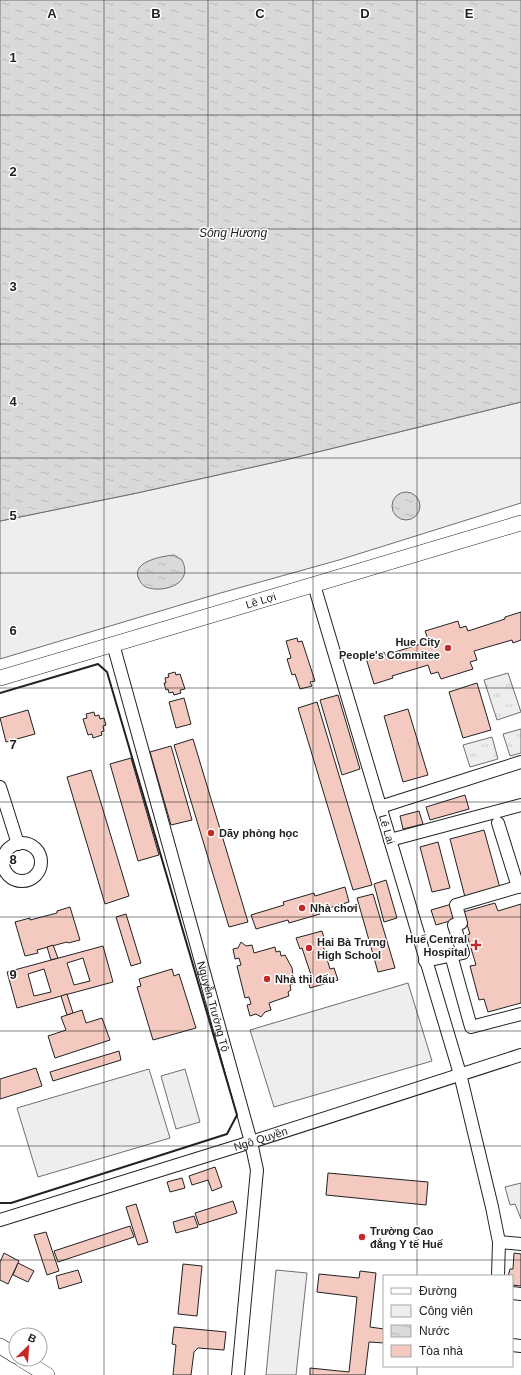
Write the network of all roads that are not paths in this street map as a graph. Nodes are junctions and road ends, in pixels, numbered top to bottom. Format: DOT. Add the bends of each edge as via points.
graph roads {
  1 [pos="521,523"];
  2 [pos="314,585"];
  3 [pos="113,644"];
  4 [pos="0,678"];
  5 [pos="521,762"];
  6 [pos="0,787"];
  7 [pos="521,805"];
  8 [pos="380,807"];
  9 [pos="498,823"];
  10 [pos="390,840"];
  11 [pos="18,844"];
  12 [pos="520,887"];
  13 [pos="451,955"];
  14 [pos="425,961"];
  15 [pos="521,1014"];
  16 [pos="521,1055"];
  17 [pos="460,1074"];
  18 [pos="251,1142"];
  19 [pos="0,1220"];
  20 [pos="499,1242"];
  21 [pos="521,1244"];
  22 [pos="498,1275"];
  23 [pos="34,1367"];
  24 [pos="47,1375"];
  25 [pos="238,1375"];
  1 -- 2 [label="main road, Lê Lợi"];
  2 -- 3 [label="main road, Lê Lợi"];
  2 -- 8 [label="street, Lê Lai"];
  3 -- 4 [label="main road, Lê Lợi"];
  3 -- 18 [label="street, Nguyễn Trường Tộ"];
  5 -- 8 [label="street"];
  6 -- 11 [label="street"];
  7 -- 10 [label="street"];
  8 -- 10 [label="street, Lê Lai"];
  9 -- 12 [label="street"];
  10 -- 14 [label="street, Lê Lai"];
  12 -- 13 [label="street" via="456,905 461,923 454,925 463,952"];
  13 -- 14 [label="street"];
  13 -- 15 [label="street" via="471,1027"];
  14 -- 17 [label="street, Lê Lai"];
  16 -- 17 [label="street, Ngô Quyền"];
  17 -- 18 [label="street, Ngô Quyền"];
  17 -- 20 [label="street, Lê Lai"];
  18 -- 19 [label="street, Ngô Quyền"];
  18 -- 25 [label="street, Nguyễn Trường Tộ" via="257,1170"];
  20 -- 21 [label="street"];
  20 -- 22 [label="street, Lê Lai"];
  23 -- 24 [label="main road"];
}
